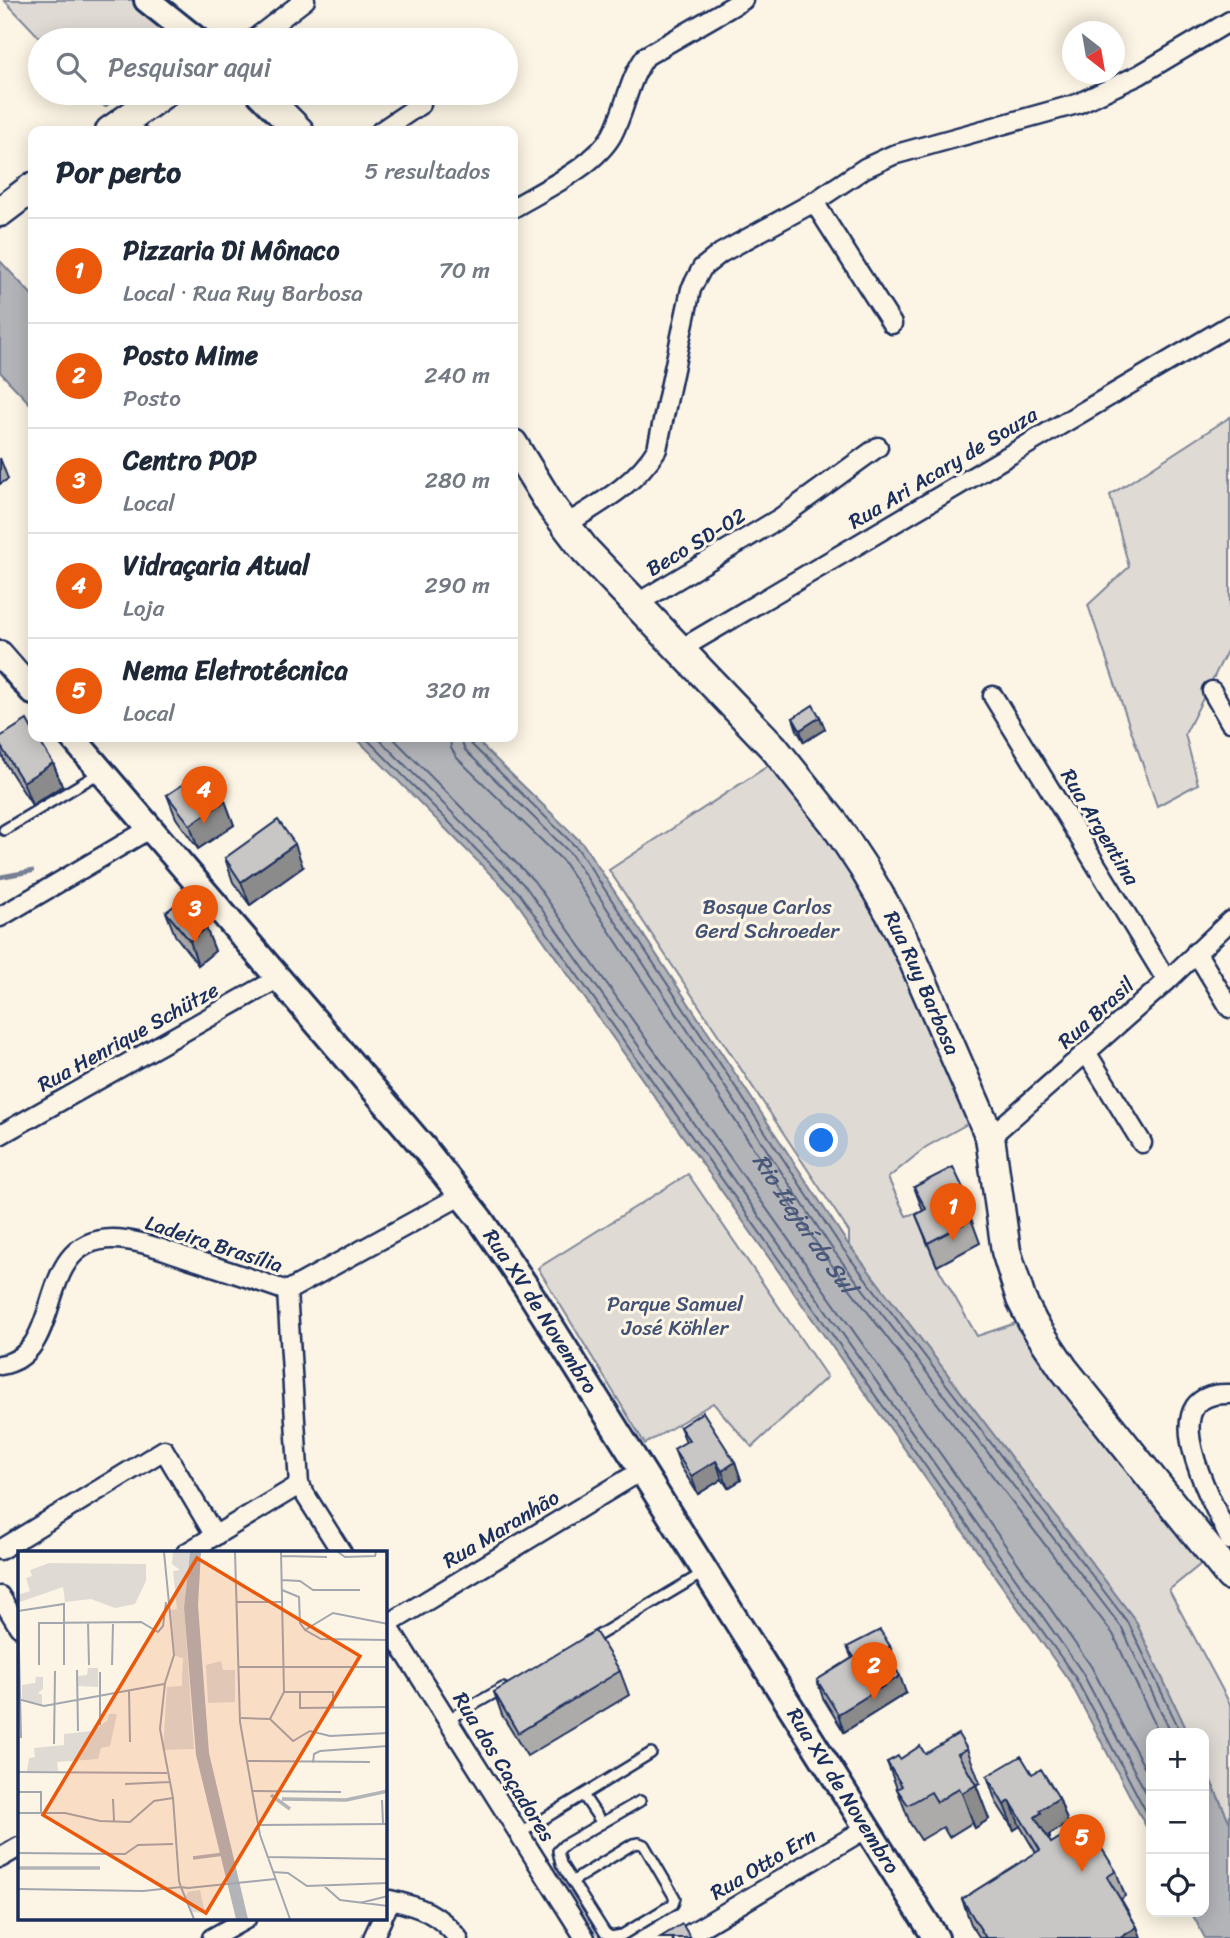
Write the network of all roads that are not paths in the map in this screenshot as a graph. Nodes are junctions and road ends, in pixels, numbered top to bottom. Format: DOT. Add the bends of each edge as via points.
graph roads {
  1 [pos="147,0"];
  2 [pos="305,0"];
  3 [pos="744,0"];
  4 [pos="1230,20"];
  5 [pos="182,28"];
  6 [pos="269,28"];
  7 [pos="151,105"];
  8 [pos="273,105"];
  9 [pos="420,105"];
  10 [pos="128,126"];
  11 [pos="294,126"];
  12 [pos="388,126"];
  13 [pos="28,192"];
  14 [pos="814,202"];
  15 [pos="518,205"];
  16 [pos="0,212"];
  17 [pos="892,324"];
  18 [pos="1230,324"];
  19 [pos="878,447"];
  20 [pos="518,452"];
  21 [pos="565,525"];
  22 [pos="636,604"];
  23 [pos="679,650"];
  24 [pos="1,658"];
  25 [pos="28,687"];
  26 [pos="1212,691"];
  27 [pos="993,696"];
  28 [pos="1230,722"];
  29 [pos="76,742"];
  30 [pos="102,771"];
  31 [pos="151,828"];
  32 [pos="4,830"];
  33 [pos="0,917"];
  34 [pos="1230,921"];
  35 [pos="1196,952"];
  36 [pos="279,978"];
  37 [pos="1167,981"];
  38 [pos="1230,1008"];
  39 [pos="1086,1052"];
  40 [pos="0,1135"];
  41 [pos="990,1137"];
  42 [pos="1142,1143"];
  43 [pos="462,1195"];
  44 [pos="287,1291"];
  45 [pos="0,1365"];
  46 [pos="1230,1394"];
  47 [pos="642,1471"];
  48 [pos="299,1485"];
  49 [pos="215,1536"];
  50 [pos="1230,1541"];
  51 [pos="0,1550"];
  52 [pos="189,1551"];
  53 [pos="341,1551"];
  54 [pos="705,1572"];
  55 [pos="1230,1576"];
  56 [pos="0,1596"];
  57 [pos="387,1623"];
  58 [pos="18,1625"];
  59 [pos="387,1626"];
  60 [pos="583,1644"];
  61 [pos="515,1682"];
  62 [pos="447,1720"];
  63 [pos="651,1753"];
  64 [pos="583,1795"];
  65 [pos="640,1801"];
  66 [pos="602,1823"];
  67 [pos="867,1828"];
  68 [pos="519,1834"];
  69 [pos="18,1848"];
  70 [pos="0,1858"];
  71 [pos="573,1881"];
  72 [pos="387,1904"];
  73 [pos="244,1920"];
  74 [pos="382,1920"];
  75 [pos="212,1938"];
  76 [pos="373,1938"];
  77 [pos="458,1938"];
  78 [pos="584,1938"];
  79 [pos="683,1938"];
  80 [pos="936,1938"];
  1 -- 5 [label="main road"];
  2 -- 6 [label="street"];
  3 -- 15 [label="street" via="646,56 635,71 612,135 599,152"];
  4 -- 14 [label="street" via="1139,75 1077,104 893,155"];
  7 -- 10 [label="main road"];
  8 -- 11 [label="main road"];
  9 -- 12 [label="street"];
  13 -- 16 [label="main road"];
  14 -- 17 [label="street"];
  14 -- 21 [label="street" via="702,268 691,289 657,449 628,484"];
  18 -- 23 [label="street, Rua Ari Acary de Souza"];
  19 -- 22 [label="street, Beco SD-02" via="780,518"];
  20 -- 21 [label="main road, Rua Ruy Barbosa"];
  21 -- 22 [label="main road, Rua Ruy Barbosa"];
  22 -- 23 [label="main road, Rua Ruy Barbosa"];
  23 -- 41 [label="main road, Rua Ruy Barbosa" via="774,748 863,867 911,955"];
  24 -- 25 [label="main road"];
  26 -- 28 [label="street"];
  27 -- 37 [label="street, Rua Argentina"];
  29 -- 30 [label="main road, Rua XV de Novembro"];
  30 -- 31 [label="main road, Rua XV de Novembro"];
  30 -- 32 [label="lane"];
  31 -- 33 [label="street"];
  31 -- 36 [label="main road, Rua XV de Novembro"];
  34 -- 35 [label="street, Rua Brasil"];
  35 -- 37 [label="street, Rua Brasil"];
  35 -- 38 [label="street"];
  36 -- 40 [label="street, Rua Henrique Schütze"];
  36 -- 43 [label="main road, Rua XV de Novembro"];
  37 -- 39 [label="street, Rua Brasil"];
  39 -- 41 [label="street, Rua Brasil"];
  39 -- 42 [label="street"];
  41 -- 55 [label="main road, Rua Ruy Barbosa" via="1006,1251 1033,1324"];
  43 -- 44 [label="street, Ladeira Brasília"];
  43 -- 47 [label="main road, Rua XV de Novembro" via="527,1288"];
  44 -- 45 [label="street, Ladeira Brasília" via="139,1242 90,1242 64,1267 33,1346 17,1361"];
  44 -- 48 [label="street"];
  46 -- 50 [label="street" via="1218,1393 1203,1400 1190,1415 1188,1431 1196,1464"];
  47 -- 54 [label="main road, Rua XV de Novembro"];
  47 -- 57 [label="street, Rua Maranhão"];
  48 -- 49 [label="street"];
  48 -- 53 [label="street"];
  49 -- 51 [label="street" via="164,1450"];
  49 -- 52 [label="street"];
  54 -- 60 [label="lane"];
  54 -- 67 [label="main road, Rua XV de Novembro"];
  56 -- 58 [label="street"];
  59 -- 62 [label="street, Rua dos Caçadores"];
  61 -- 62 [label="lane"];
  62 -- 68 [label="street, Rua dos Caçadores"];
  63 -- 64 [label="lane"];
  64 -- 66 [label="lane"];
  64 -- 68 [label="lane"];
  65 -- 66 [label="lane"];
  66 -- 71 [label="lane" via="558,1851"];
  67 -- 79 [label="street, Rua Otto Ern"];
  67 -- 80 [label="main road, Rua XV de Novembro"];
  68 -- 78 [label="street, Rua dos Caçadores"];
  69 -- 70 [label="street"];
  71 -- 71 [label="lane" via="611,1937 673,1904 675,1898 639,1843"];
  72 -- 77 [label="street" via="428,1911"];
  73 -- 75 [label="street"];
  74 -- 76 [label="street"];
}
